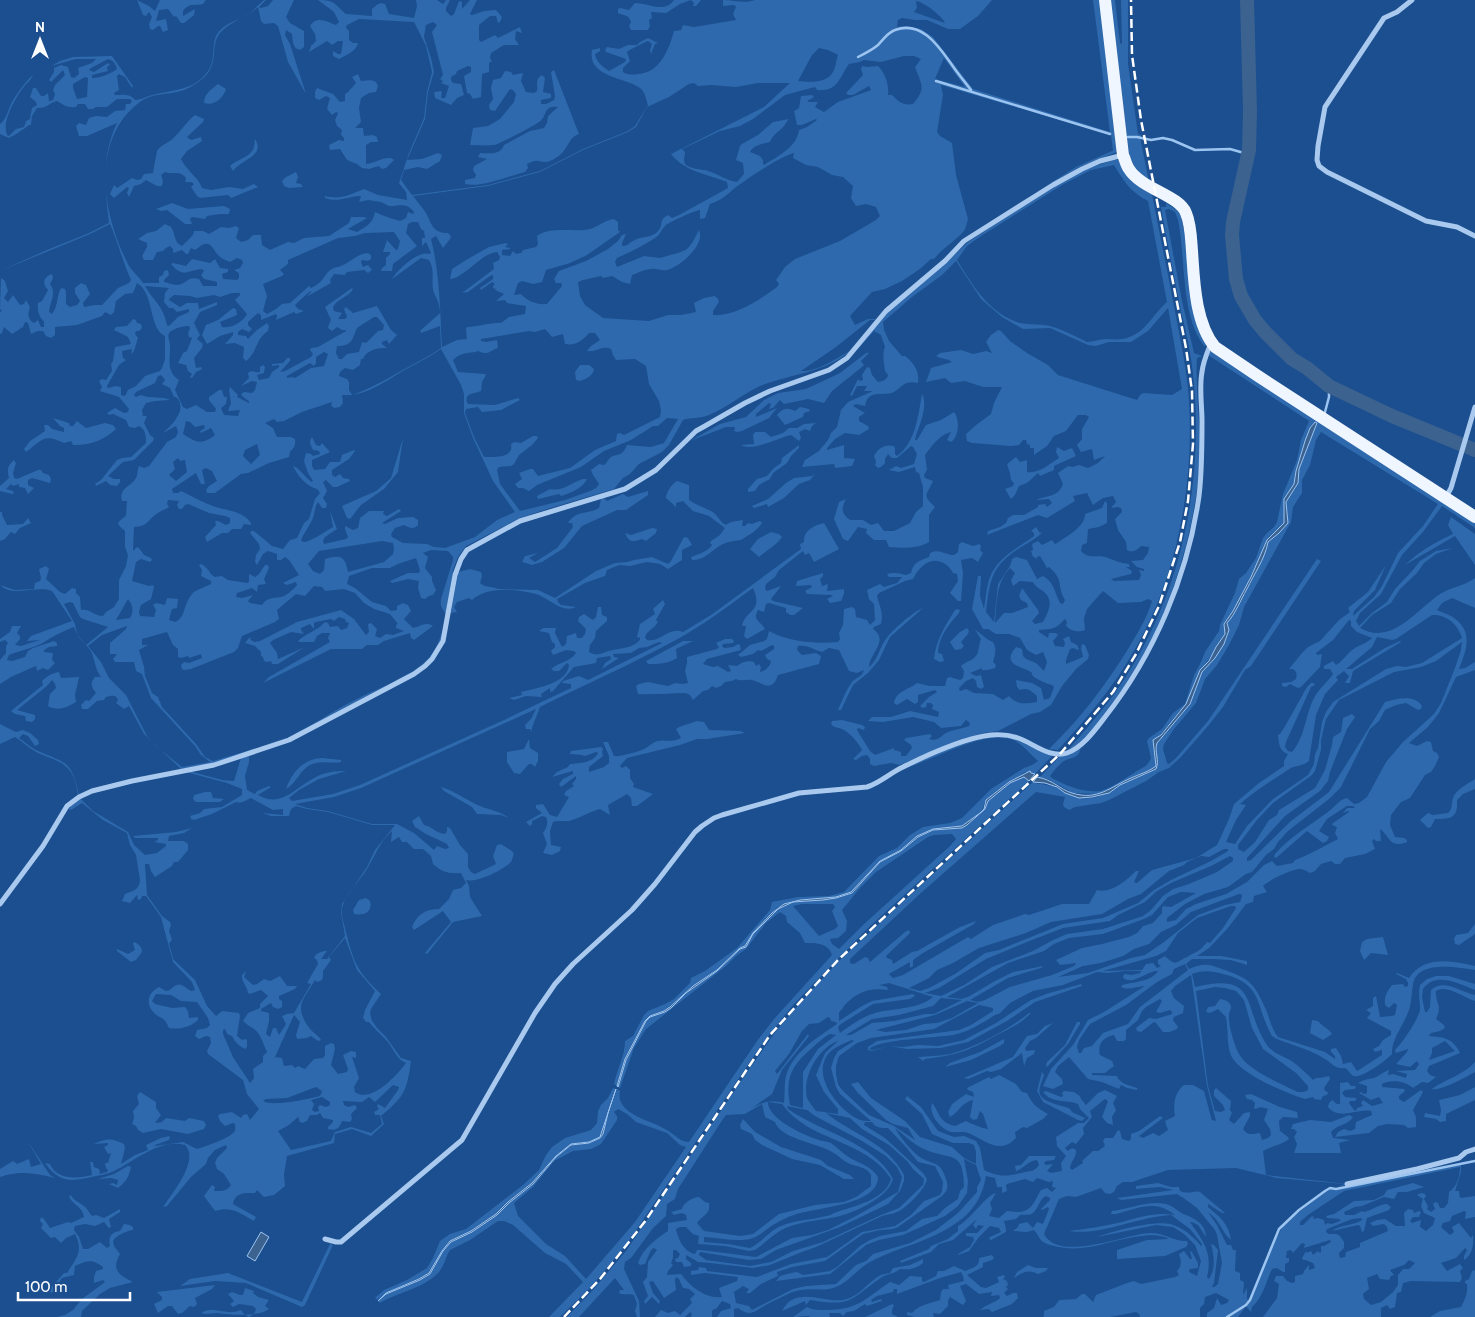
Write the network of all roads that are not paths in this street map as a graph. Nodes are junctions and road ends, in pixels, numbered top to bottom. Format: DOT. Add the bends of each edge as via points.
graph roads {
  1 [pos="1106,0"];
  2 [pos="1412,0"];
  3 [pos="1123,155"];
  4 [pos="1475,236"];
  5 [pos="1211,342"];
  6 [pos="1475,407"];
  7 [pos="1446,497"];
  8 [pos="1475,517"];
  9 [pos="0,904"];
  10 [pos="1475,1149"];
  11 [pos="1347,1184"];
  12 [pos="325,1238"];
  1 -- 3 [label="main road"];
  2 -- 4 [label="street" via="1384,18 1325,107 1317,160 1327,172 1410,214 1457,227"];
  3 -- 5 [label="main road" via="1137,178 1178,202 1185,210 1190,226 1200,319"];
  3 -- 9 [label="street" via="1082,169 964,241 886,311 847,358 829,370 770,391 700,429 656,470 625,489 520,521 467,550 454,575 443,641 432,659 414,674 289,740 214,764 78,796 67,806 43,846"];
  5 -- 7 [label="main road" via="1258,376"];
  5 -- 12 [label="street" via="1201,386 1199,496 1183,564 1150,646 1123,694 1089,737 1067,753 1060,754 1044,751 1013,737 990,735 936,752 866,787 799,793 708,821 695,832 632,910 555,984 462,1140 341,1242"];
  6 -- 7 [label="street"];
  7 -- 8 [label="main road"];
  10 -- 11 [label="street" via="1459,1158"];
}
